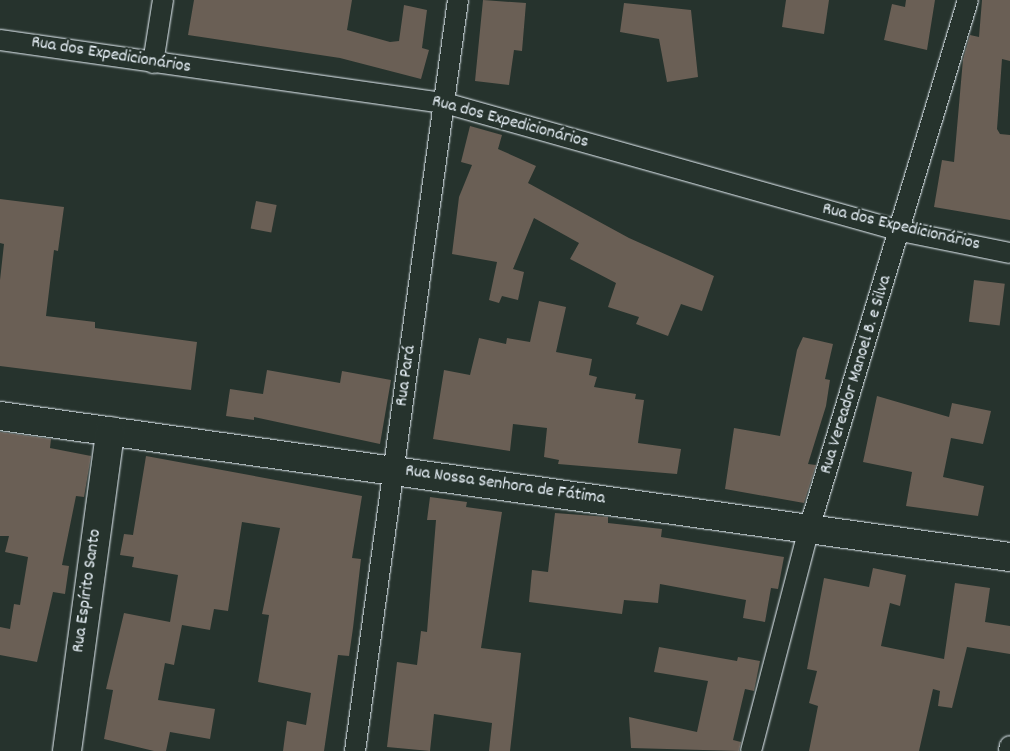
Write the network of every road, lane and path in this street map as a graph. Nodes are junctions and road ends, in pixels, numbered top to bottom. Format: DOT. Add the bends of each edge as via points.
graph roads {
  1 [pos="163,0"];
  2 [pos="458,0"];
  3 [pos="968,0"];
  4 [pos="0,40"];
  5 [pos="153,63"];
  6 [pos="445,103"];
  7 [pos="901,232"];
  8 [pos="1010,253"];
  9 [pos="0,416"];
  10 [pos="110,431"];
  11 [pos="394,471"];
  12 [pos="809,529"];
  13 [pos="1010,557"];
  14 [pos="1010,746"];
  15 [pos="66,751"];
  16 [pos="355,751"];
  17 [pos="751,751"];
  18 [pos="1009,751"];
  1 -- 5 [label="street"];
  2 -- 6 [label="street, Rua Pará"];
  3 -- 7 [label="street, Rua Vereador Manoel B. e Silva"];
  4 -- 5 [label="street, Rua dos Expedicionários"];
  5 -- 6 [label="street, Rua dos Expedicionários"];
  6 -- 7 [label="street, Rua dos Expedicionários"];
  6 -- 11 [label="street, Rua Pará"];
  7 -- 8 [label="street, Rua dos Expedicionários"];
  7 -- 12 [label="street, Rua Vereador Manoel B. e Silva"];
  9 -- 10 [label="street, Rua Nossa Senhora de Fátima"];
  10 -- 11 [label="street, Rua Nossa Senhora de Fátima"];
  10 -- 15 [label="street, Rua Espírito Santo"];
  11 -- 12 [label="street, Rua Nossa Senhora de Fátima"];
  11 -- 16 [label="street, Rua Pará"];
  12 -- 13 [label="street, Rua Nossa Senhora de Fátima"];
  12 -- 17 [label="street, Rua Vereador Manoel B. e Silva"];
  14 -- 18 [label="street"];
}
